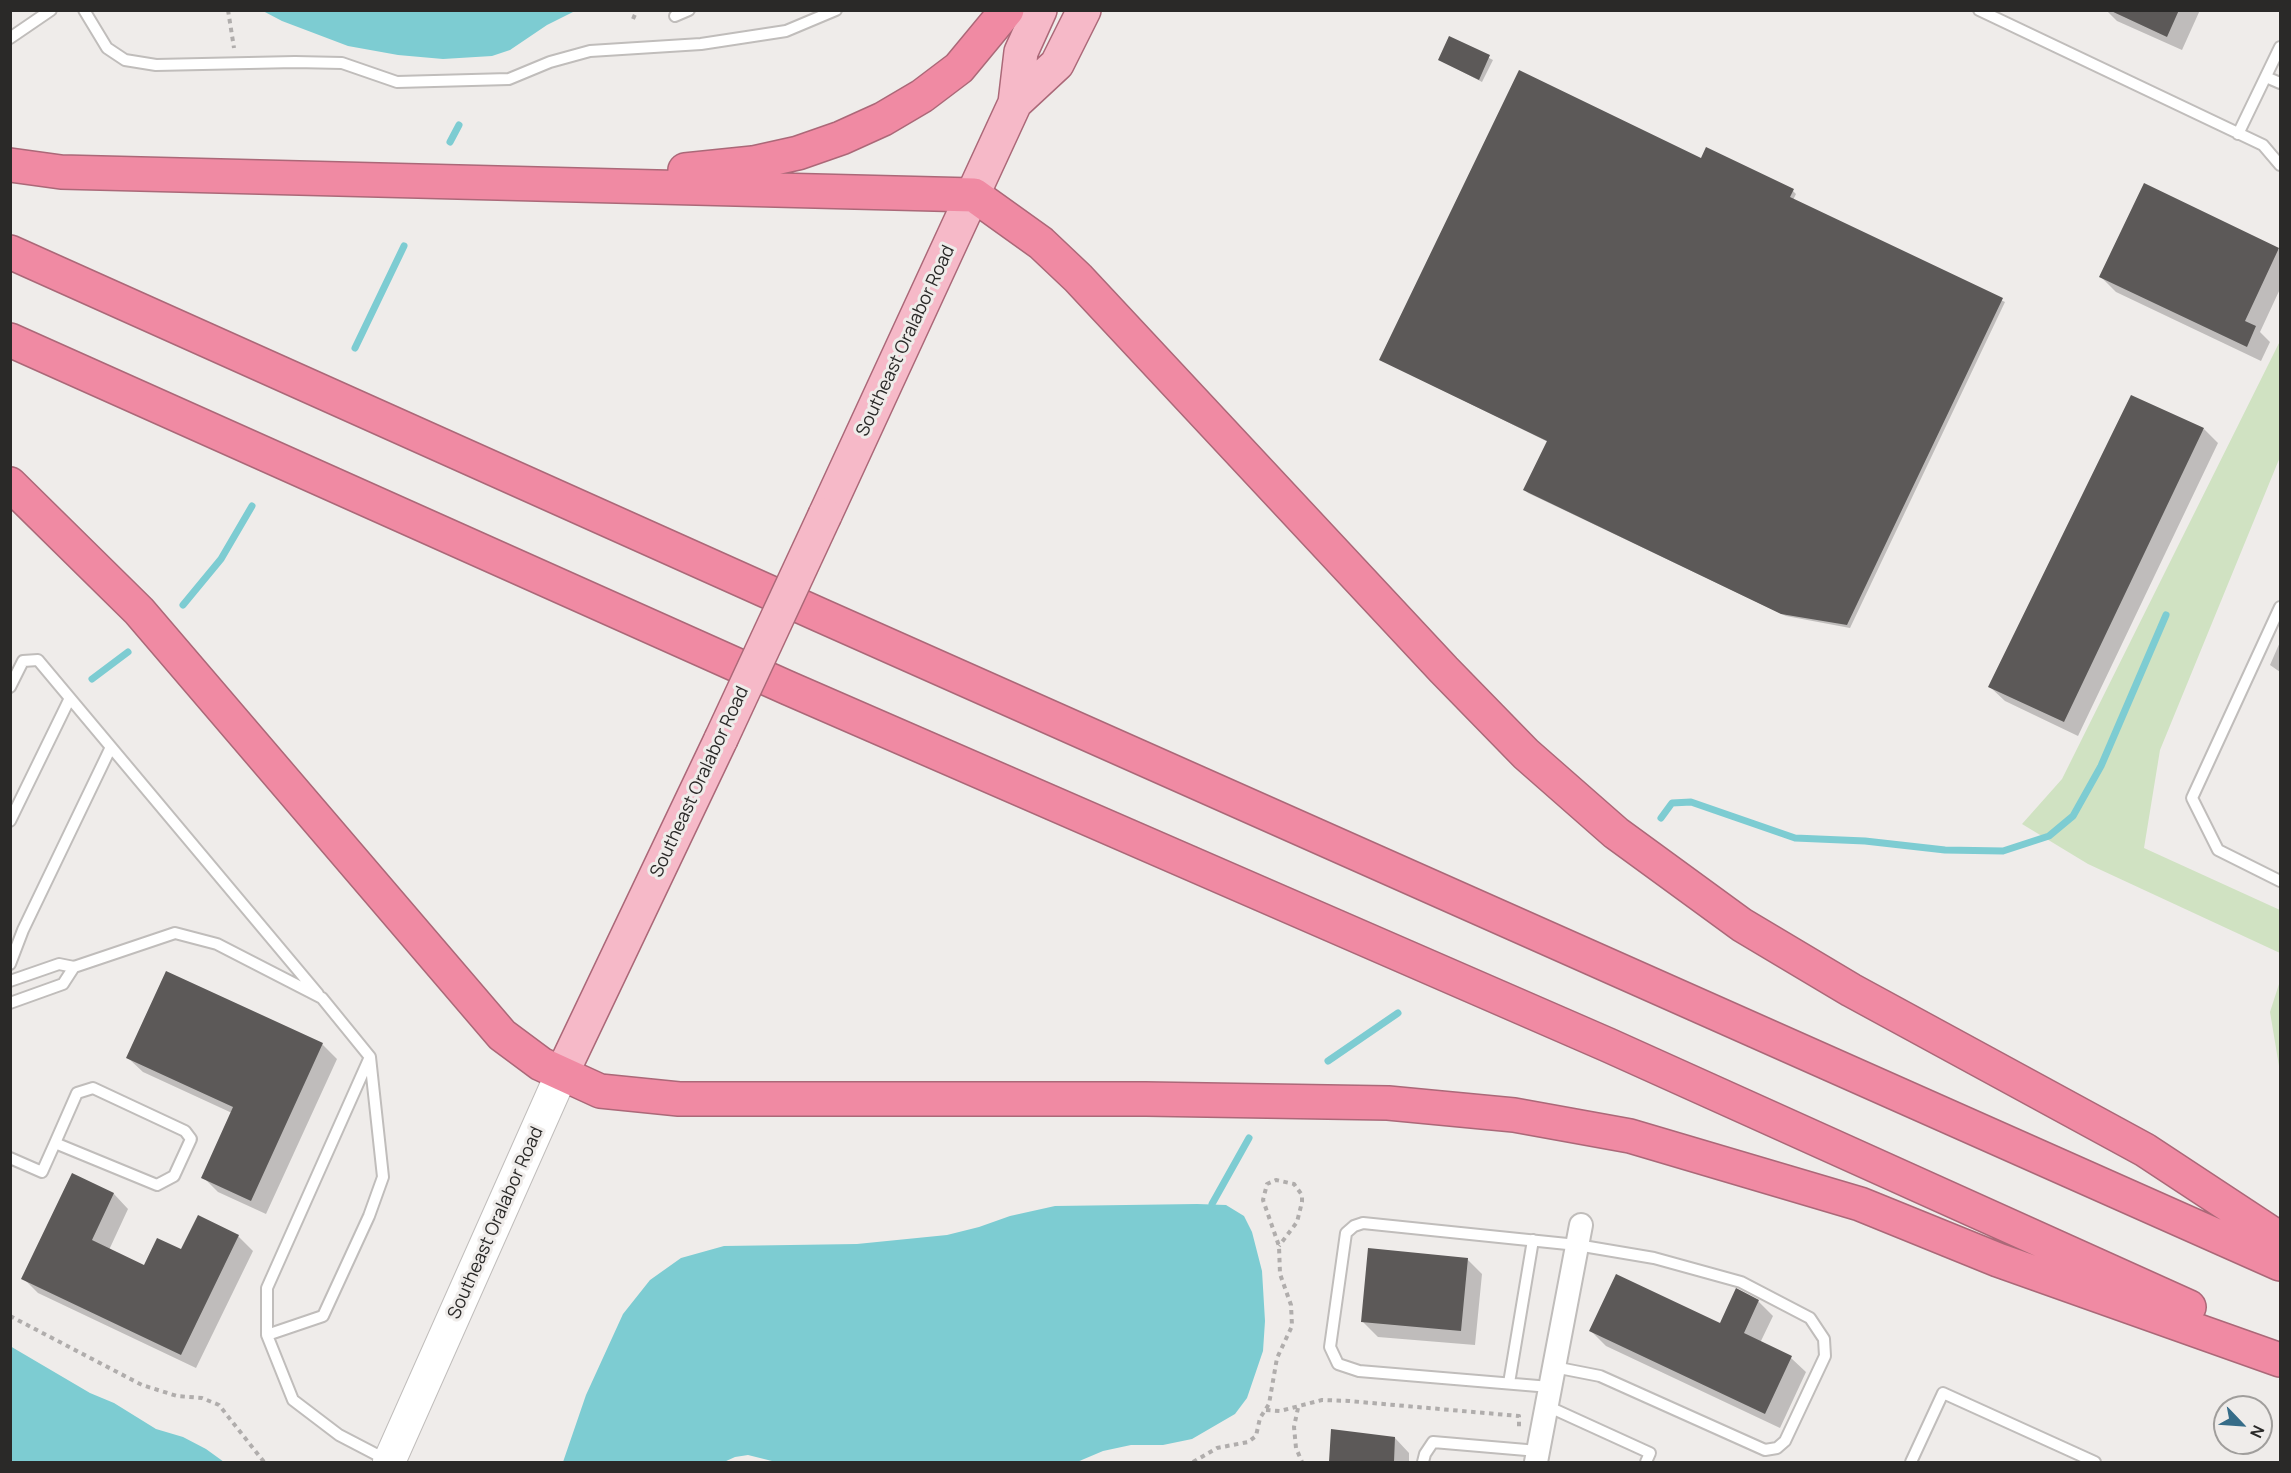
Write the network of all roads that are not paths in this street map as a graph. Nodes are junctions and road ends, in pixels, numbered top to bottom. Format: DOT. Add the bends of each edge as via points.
graph roads {
  1 [pos="51,10"];
  2 [pos="84,10"];
  3 [pos="689,10"];
  4 [pos="836,10"];
  5 [pos="1007,10"];
  6 [pos="1040,10"];
  7 [pos="1084,10"];
  8 [pos="1979,10"];
  9 [pos="675,16"];
  10 [pos="10,38"];
  11 [pos="2280,47"];
  12 [pos="2266,77"];
  13 [pos="2280,83"];
  14 [pos="1016,103"];
  15 [pos="2238,134"];
  16 [pos="10,165"];
  17 [pos="2280,165"];
  18 [pos="489,183"];
  19 [pos="974,195"];
  20 [pos="10,252"];
  21 [pos="10,340"];
  22 [pos="10,484"];
  23 [pos="2280,607"];
  24 [pos="10,687"];
  25 [pos="70,698"];
  26 [pos="111,747"];
  27 [pos="10,821"];
  28 [pos="2280,881"];
  29 [pos="10,964"];
  30 [pos="74,967"];
  31 [pos="10,981"];
  32 [pos="322,998"];
  33 [pos="10,1003"];
  34 [pos="370,1057"];
  35 [pos="562,1073"];
  36 [pos="55,1143"];
  37 [pos="10,1158"];
  38 [pos="1579,1235"];
  39 [pos="2280,1239"];
  40 [pos="1533,1240"];
  41 [pos="2280,1264"];
  42 [pos="267,1335"];
  43 [pos="2280,1348"];
  44 [pos="2280,1359"];
  45 [pos="1509,1383"];
  46 [pos="1550,1386"];
  47 [pos="1531,1454"];
  48 [pos="389,1462"];
  49 [pos="1423,1462"];
  50 [pos="1646,1462"];
  51 [pos="1911,1462"];
  52 [pos="2095,1462"];
  1 -- 10 [label="lane"];
  2 -- 4 [label="lane" via="107,48 124,60 156,65 342,63 398,82 509,79 590,51 701,44 786,31"];
  3 -- 9 [label="lane"];
  5 -- 18 [label="highway" via="959,68 922,96 883,119 798,153 698,169"];
  6 -- 14 [label="main road, Southeast Oralabor Road" via="1021,52"];
  7 -- 14 [label="main road, Southeast Oralabor Road" via="1057,64"];
  8 -- 15 [label="lane"];
  11 -- 12 [label="lane"];
  12 -- 13 [label="lane"];
  12 -- 15 [label="lane"];
  14 -- 19 [label="main road, Southeast Oralabor Road"];
  15 -- 17 [label="lane" via="2263,145"];
  16 -- 18 [label="highway" via="61,172"];
  18 -- 19 [label="highway"];
  19 -- 35 [label="main road, Southeast Oralabor Road, bridge"];
  19 -- 39 [label="highway" via="1041,243 1078,278 1452,678 1526,754 1616,832 1742,925 1851,990 2145,1150"];
  20 -- 41 [label="highway"];
  21 -- 43 [label="highway" via="799,693 1608,1045"];
  22 -- 35 [label="highway" via="139,611 502,1035 541,1064"];
  23 -- 28 [label="lane" via="2192,798 2218,850"];
  24 -- 25 [label="lane" via="23,661 38,660"];
  25 -- 26 [label="lane"];
  25 -- 27 [label="lane"];
  26 -- 29 [label="lane"];
  26 -- 32 [label="lane"];
  30 -- 31 [label="lane" via="59,964"];
  30 -- 32 [label="lane" via="175,933 218,944"];
  30 -- 33 [label="lane" via="63,984"];
  32 -- 34 [label="lane"];
  34 -- 42 [label="lane" via="267,1288"];
  34 -- 42 [label="lane" via="383,1177 369,1216 323,1316"];
  35 -- 44 [label="highway" via="600,1091 679,1099 1388,1103 1514,1115 1630,1136 1860,1204 1998,1260"];
  35 -- 48 [label="main road, Southeast Oralabor Road"];
  36 -- 36 [label="lane" via="77,1093 93,1088 185,1131 191,1139 174,1176 157,1185"];
  36 -- 37 [label="lane" via="42,1172"];
  38 -- 40 [label="lane"];
  38 -- 46 [label="street"];
  38 -- 46 [label="lane" via="1742,1282 1810,1318 1824,1339 1825,1356 1785,1441 1777,1448 1765,1450 1600,1376"];
  40 -- 45 [label="lane"];
  40 -- 45 [label="lane" via="1363,1223 1346,1233 1330,1347 1338,1364 1359,1371"];
  42 -- 48 [label="lane" via="293,1400 339,1435"];
  45 -- 46 [label="lane"];
  46 -- 47 [label="street"];
  46 -- 50 [label="lane" via="1650,1453"];
  47 -- 49 [label="lane" via="1433,1442"];
  51 -- 52 [label="lane" via="1943,1393"];
}
